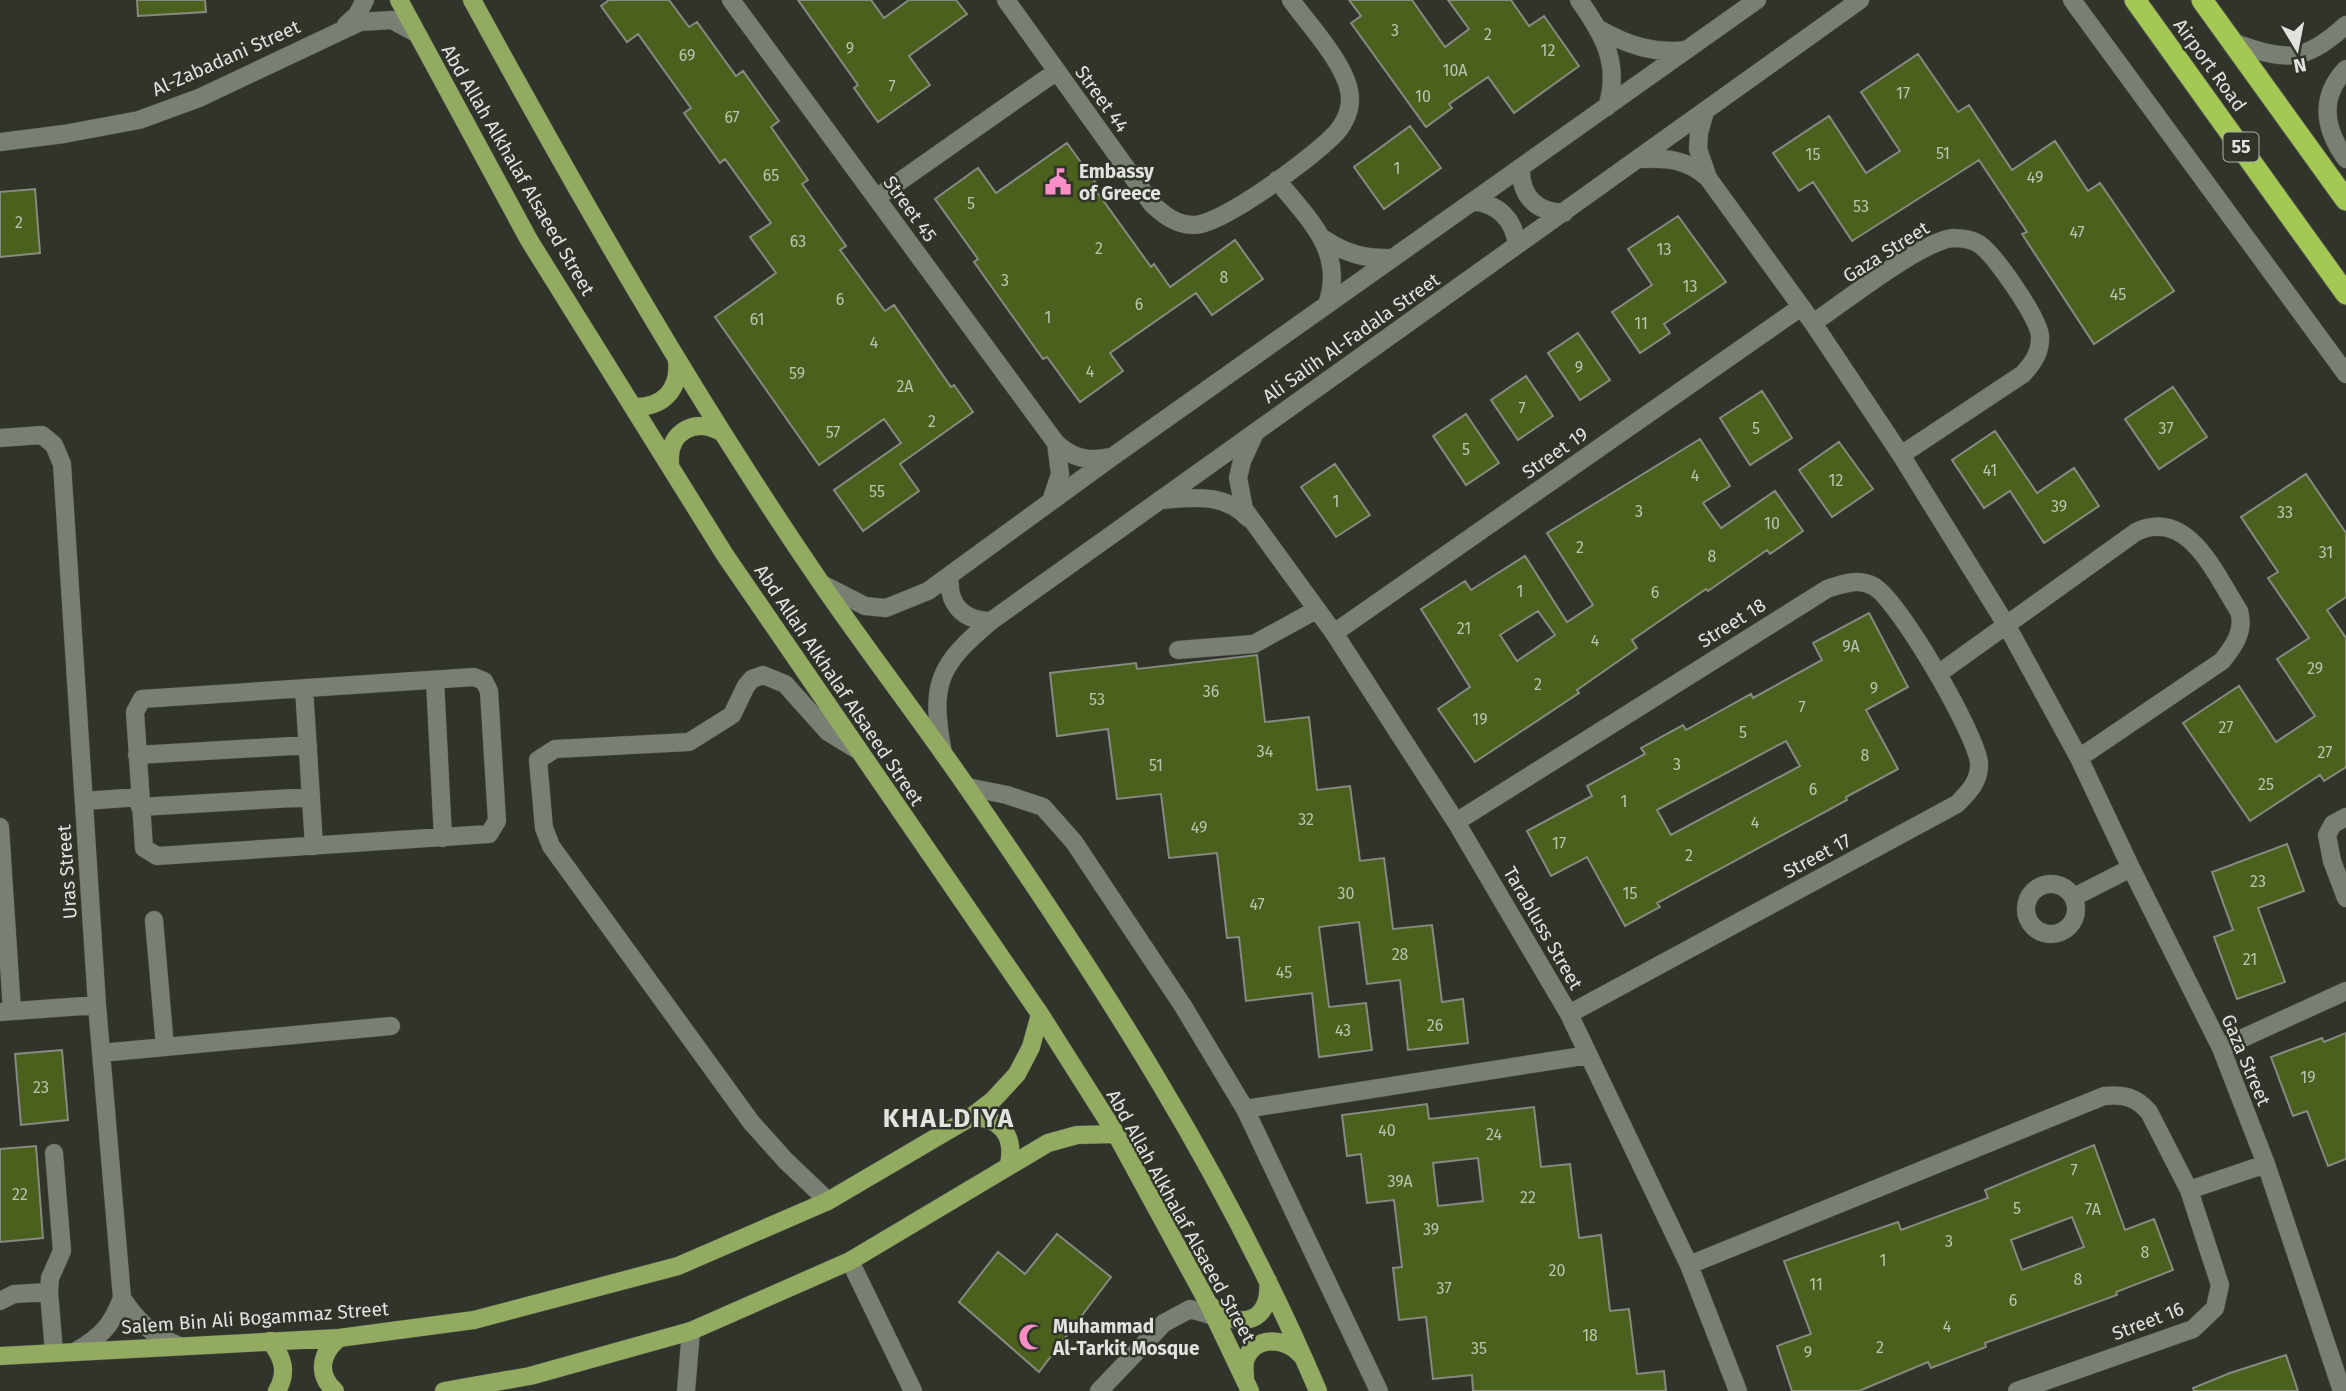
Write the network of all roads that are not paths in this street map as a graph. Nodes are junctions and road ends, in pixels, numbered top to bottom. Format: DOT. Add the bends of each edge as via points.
graph roads {
  1 [pos="365,0"];
  2 [pos="399,0"];
  3 [pos="472,0"];
  4 [pos="731,0"];
  5 [pos="1006,0"];
  6 [pos="1291,0"];
  7 [pos="1579,0"];
  8 [pos="1757,0"];
  9 [pos="1836,0"];
  10 [pos="1860,0"];
  11 [pos="2072,0"];
  12 [pos="2135,0"];
  13 [pos="2202,0"];
  14 [pos="2346,25"];
  15 [pos="343,27"];
  16 [pos="1817,28"];
  17 [pos="1600,29"];
  18 [pos="416,33"];
  19 [pos="2232,42"];
  20 [pos="1687,50"];
  21 [pos="2346,69"];
  22 [pos="1057,71"];
  23 [pos="1607,107"];
  24 [pos="1705,112"];
  25 [pos="0,142"];
  26 [pos="1639,159"];
  27 [pos="2346,159"];
  28 [pos="1521,167"];
  29 [pos="1708,178"];
  30 [pos="1277,180"];
  31 [pos="876,198"];
  32 [pos="2346,200"];
  33 [pos="1474,201"];
  34 [pos="1564,213"];
  35 [pos="1324,239"];
  36 [pos="1517,246"];
  37 [pos="1392,258"];
  38 [pos="2346,294"];
  39 [pos="1327,303"];
  40 [pos="1801,307"];
  41 [pos="1813,323"];
  42 [pos="677,361"];
  43 [pos="2346,374"];
  44 [pos="635,407"];
  45 [pos="1257,430"];
  46 [pos="720,432"];
  47 [pos="0,438"];
  48 [pos="1056,443"];
  49 [pos="1901,455"];
  50 [pos="1112,457"];
  51 [pos="670,462"];
  52 [pos="1159,500"];
  53 [pos="1051,502"];
  54 [pos="1251,520"];
  55 [pos="950,576"];
  56 [pos="822,584"];
  57 [pos="1316,610"];
  58 [pos="991,621"];
  59 [pos="2007,626"];
  60 [pos="1334,633"];
  61 [pos="1178,650"];
  62 [pos="1938,674"];
  63 [pos="435,680"];
  64 [pos="304,688"];
  65 [pos="308,745"];
  66 [pos="856,750"];
  67 [pos="943,753"];
  68 [pos="137,755"];
  69 [pos="2080,758"];
  70 [pos="967,787"];
  71 [pos="311,797"];
  72 [pos="84,801"];
  73 [pos="140,802"];
  74 [pos="2346,817"];
  75 [pos="1456,822"];
  76 [pos="0,827"];
  77 [pos="443,838"];
  78 [pos="314,846"];
  79 [pos="2131,869"];
  80 [pos="2074,897"];
  81 [pos="2346,898"];
  82 [pos="154,920"];
  83 [pos="2346,991"];
  84 [pos="97,1005"];
  85 [pos="6,1011"];
  86 [pos="1040,1014"];
  87 [pos="1569,1014"];
  88 [pos="391,1026"];
  89 [pos="165,1047"];
  90 [pos="2221,1048"];
  91 [pos="101,1053"];
  92 [pos="1588,1055"];
  93 [pos="1245,1109"];
  94 [pos="971,1117"];
  95 [pos="1116,1134"];
  96 [pos="54,1153"];
  97 [pos="1009,1164"];
  98 [pos="2266,1164"];
  99 [pos="2189,1190"];
  100 [pos="828,1201"];
  101 [pos="850,1261"];
  102 [pos="1689,1265"];
  103 [pos="1268,1281"];
  104 [pos="49,1292"];
  105 [pos="122,1297"];
  106 [pos="0,1301"];
  107 [pos="1211,1310"];
  108 [pos="691,1331"];
  109 [pos="338,1338"];
  110 [pos="270,1340"];
  111 [pos="177,1345"];
  112 [pos="76,1351"];
  113 [pos="54,1352"];
  114 [pos="0,1356"];
  115 [pos="1305,1360"];
  116 [pos="530,1376"];
  117 [pos="1247,1385"];
  118 [pos="277,1391"];
  119 [pos="335,1391"];
  120 [pos="444,1391"];
  121 [pos="514,1391"];
  122 [pos="686,1391"];
  123 [pos="913,1391"];
  124 [pos="1099,1391"];
  125 [pos="1318,1391"];
  126 [pos="1379,1391"];
  127 [pos="1738,1391"];
  128 [pos="2017,1391"];
  129 [pos="2342,1391"];
  1 -- 15 [label="street, Al-Zabadani Street"];
  2 -- 18 [label="main road, Abd Allah Alkhalaf Alsaeed Street"];
  3 -- 42 [label="main road, Abd Allah Alkhalaf Alsaeed Street" via="584,205"];
  4 -- 31 [label="street, Street 45"];
  5 -- 22 [label="street, Street 44"];
  6 -- 30 [label="street, Street 44" via="1343,73 1350,100 1333,137"];
  7 -- 17 [label="street"];
  8 -- 20 [label="street"];
  9 -- 16 [label="street"];
  10 -- 16 [label="street, Ali Salih Al-Fadala Street"];
  11 -- 43 [label="street"];
  12 -- 38 [label="highway, Airport Road / 55"];
  13 -- 19 [label="highway, Airport Road"];
  14 -- 19 [label="street" via="2305,54 2273,57"];
  15 -- 18 [label="street, Al-Zabadani Street" via="392,20"];
  15 -- 25 [label="street, Al-Zabadani Street" via="198,98 139,120"];
  16 -- 24 [label="street, Ali Salih Al-Fadala Street"];
  17 -- 20 [label="street" via="1650,50"];
  17 -- 23 [label="street" via="1613,71 1614,88"];
  18 -- 44 [label="main road, Abd Allah Alkhalaf Alsaeed Street" via="529,240"];
  19 -- 32 [label="highway, Airport Road"];
  20 -- 23 [label="street"];
  21 -- 27 [label="street" via="2334,81 2326,104 2328,125"];
  22 -- 30 [label="street, Street 44" via="1152,204 1177,222 1209,223"];
  22 -- 31 [label="street, Street 44"];
  23 -- 28 [label="street"];
  24 -- 26 [label="street, Ali Salih Al-Fadala Street"];
  24 -- 29 [label="street, Gaza Street" via="1698,149"];
  26 -- 29 [label="street, Gaza Street" via="1680,160"];
  26 -- 34 [label="street, Ali Salih Al-Fadala Street"];
  28 -- 33 [label="street"];
  28 -- 34 [label="street" via="1524,191 1531,201 1540,208"];
  29 -- 40 [label="street, Gaza Street"];
  30 -- 35 [label="street"];
  31 -- 48 [label="street, Street 45"];
  33 -- 36 [label="street" via="1505,215"];
  33 -- 37 [label="street"];
  34 -- 36 [label="street, Ali Salih Al-Fadala Street"];
  35 -- 37 [label="street" via="1352,254"];
  35 -- 39 [label="street" via="1333,266"];
  36 -- 45 [label="street, Ali Salih Al-Fadala Street"];
  37 -- 39 [label="street"];
  39 -- 50 [label="street"];
  40 -- 41 [label="street, Gaza Street"];
  40 -- 60 [label="street, Street 19"];
  41 -- 49 [label="street, Gaza Street"];
  41 -- 49 [label="street, Gaza Street" via="1929,246 1955,238 1971,239 1990,254 2035,321 2040,346 2023,374"];
  42 -- 44 [label="main road" via="678,373 668,395 647,407"];
  42 -- 46 [label="main road, Abd Allah Alkhalaf Alsaeed Street"];
  44 -- 51 [label="main road, Abd Allah Alkhalaf Alsaeed Street"];
  45 -- 52 [label="street, Ali Salih Al-Fadala Street"];
  45 -- 54 [label="street, Tarabluss Street" via="1238,478"];
  46 -- 51 [label="main road" via="703,425 684,429 672,444"];
  46 -- 56 [label="main road, Abd Allah Alkhalaf Alsaeed Street"];
  47 -- 72 [label="street, Uras Street" via="42,435 54,445 62,464"];
  48 -- 50 [label="street, Street 45" via="1084,459"];
  48 -- 53 [label="street" via="1060,474"];
  49 -- 59 [label="street, Gaza Street"];
  50 -- 53 [label="street"];
  51 -- 66 [label="main road, Abd Allah Alkhalaf Alsaeed Street" via="725,555"];
  52 -- 54 [label="street, Tarabluss Street" via="1224,501"];
  52 -- 58 [label="street, Ali Salih Al-Fadala Street"];
  53 -- 55 [label="street"];
  54 -- 57 [label="street, Tarabluss Street"];
  55 -- 56 [label="street" via="916,597 886,608 866,606"];
  55 -- 58 [label="street" via="949,588 958,610"];
  56 -- 67 [label="main road, Abd Allah Alkhalaf Alsaeed Street"];
  57 -- 60 [label="street, Tarabluss Street"];
  57 -- 61 [label="street" via="1254,644"];
  58 -- 67 [label="street, Ali Salih Al-Fadala Street" via="952,658 940,680 936,701"];
  59 -- 62 [label="street"];
  59 -- 69 [label="street, Gaza Street"];
  59 -- 69 [label="street" via="2136,532 2163,526 2190,537 2239,611 2239,634 2222,661"];
  60 -- 75 [label="street, Tarabluss Street"];
  62 -- 75 [label="street, Street 18" via="1875,587 1862,582 1827,589"];
  62 -- 87 [label="street, Street 17" via="1979,763 1972,789 1957,804"];
  63 -- 64 [label="street"];
  63 -- 77 [label="street"];
  63 -- 77 [label="street" via="474,677 488,685 497,821 489,834"];
  64 -- 65 [label="street"];
  64 -- 68 [label="street" via="142,699 135,712"];
  65 -- 68 [label="street"];
  65 -- 71 [label="street"];
  66 -- 86 [label="main road, Abd Allah Alkhalaf Alsaeed Street"];
  66 -- 100 [label="street" via="828,732 785,684 763,675 746,686 732,715 688,743 555,749 538,760 544,828 551,846 751,1122"];
  67 -- 70 [label="main road, Abd Allah Alkhalaf Alsaeed Street"];
  68 -- 73 [label="street"];
  69 -- 79 [label="street, Gaza Street"];
  70 -- 93 [label="street" via="1043,807 1074,842"];
  70 -- 103 [label="main road, Abd Allah Alkhalaf Alsaeed Street" via="1101,986 1179,1114"];
  71 -- 73 [label="street"];
  71 -- 78 [label="street"];
  72 -- 73 [label="street"];
  72 -- 84 [label="street, Uras Street"];
  73 -- 78 [label="street" via="142,843 152,855"];
  74 -- 81 [label="street" via="2333,824 2327,835"];
  75 -- 87 [label="street, Tarabluss Street"];
  76 -- 85 [label="street"];
  77 -- 78 [label="street"];
  79 -- 80 [label="street"];
  79 -- 90 [label="street, Gaza Street"];
  82 -- 89 [label="street"];
  83 -- 90 [label="street"];
  84 -- 85 [label="street"];
  84 -- 91 [label="street, Uras Street"];
  86 -- 94 [label="main road, Salem Bin Ali Bogammaz Street" via="1017,1074"];
  86 -- 95 [label="main road, Abd Allah Alkhalaf Alsaeed Street"];
  87 -- 92 [label="street, Tarabluss Street"];
  88 -- 89 [label="street"];
  89 -- 91 [label="street"];
  90 -- 98 [label="street, Gaza Street"];
  91 -- 105 [label="street, Uras Street"];
  92 -- 93 [label="street"];
  92 -- 102 [label="street, Tarabluss Street"];
  93 -- 126 [label="street"];
  94 -- 97 [label="main road" via="986,1117 1009,1135"];
  94 -- 100 [label="main road, Salem Bin Ali Bogammaz Street"];
  95 -- 97 [label="main road" via="1077,1135 1048,1143"];
  95 -- 107 [label="main road, Abd Allah Alkhalaf Alsaeed Street"];
  96 -- 104 [label="street" via="62,1251"];
  97 -- 101 [label="main road"];
  98 -- 99 [label="street"];
  98 -- 129 [label="street, Gaza Street"];
  99 -- 102 [label="street" via="2145,1106 2128,1097 2104,1096"];
  99 -- 128 [label="street, Street 16" via="2220,1285 2220,1296 2207,1317 2193,1329"];
  100 -- 109 [label="main road, Salem Bin Ali Bogammaz Street" via="678,1266 558,1300 474,1321"];
  101 -- 108 [label="main road"];
  101 -- 123 [label="street"];
  102 -- 127 [label="street, Tarabluss Street"];
  103 -- 107 [label="main road" via="1264,1309 1252,1318 1238,1322"];
  103 -- 115 [label="main road, Abd Allah Alkhalaf Alsaeed Street"];
  104 -- 106 [label="street" via="14,1294"];
  104 -- 113 [label="street"];
  105 -- 111 [label="street" via="135,1319 154,1335"];
  105 -- 112 [label="street, Uras Street" via="114,1321 97,1339"];
  107 -- 117 [label="main road, Abd Allah Alkhalaf Alsaeed Street"];
  107 -- 124 [label="street" via="1189,1309 1174,1317"];
  108 -- 116 [label="main road"];
  108 -- 122 [label="street"];
  109 -- 110 [label="main road, Salem Bin Ali Bogammaz Street"];
  109 -- 119 [label="main road" via="323,1359 323,1373"];
  110 -- 111 [label="main road, Salem Bin Ali Bogammaz Street"];
  110 -- 118 [label="main road" via="284,1366"];
  111 -- 112 [label="main road, Salem Bin Ali Bogammaz Street"];
  112 -- 113 [label="main road, Salem Bin Ali Bogammaz Street"];
  113 -- 114 [label="main road, Salem Bin Ali Bogammaz Street"];
  115 -- 117 [label="main road" via="1293,1345 1284,1342 1257,1345 1245,1361"];
  115 -- 125 [label="main road, Abd Allah Alkhalaf Alsaeed Street"];
  116 -- 120 [label="main road"];
  116 -- 121 [label="street"];
}
